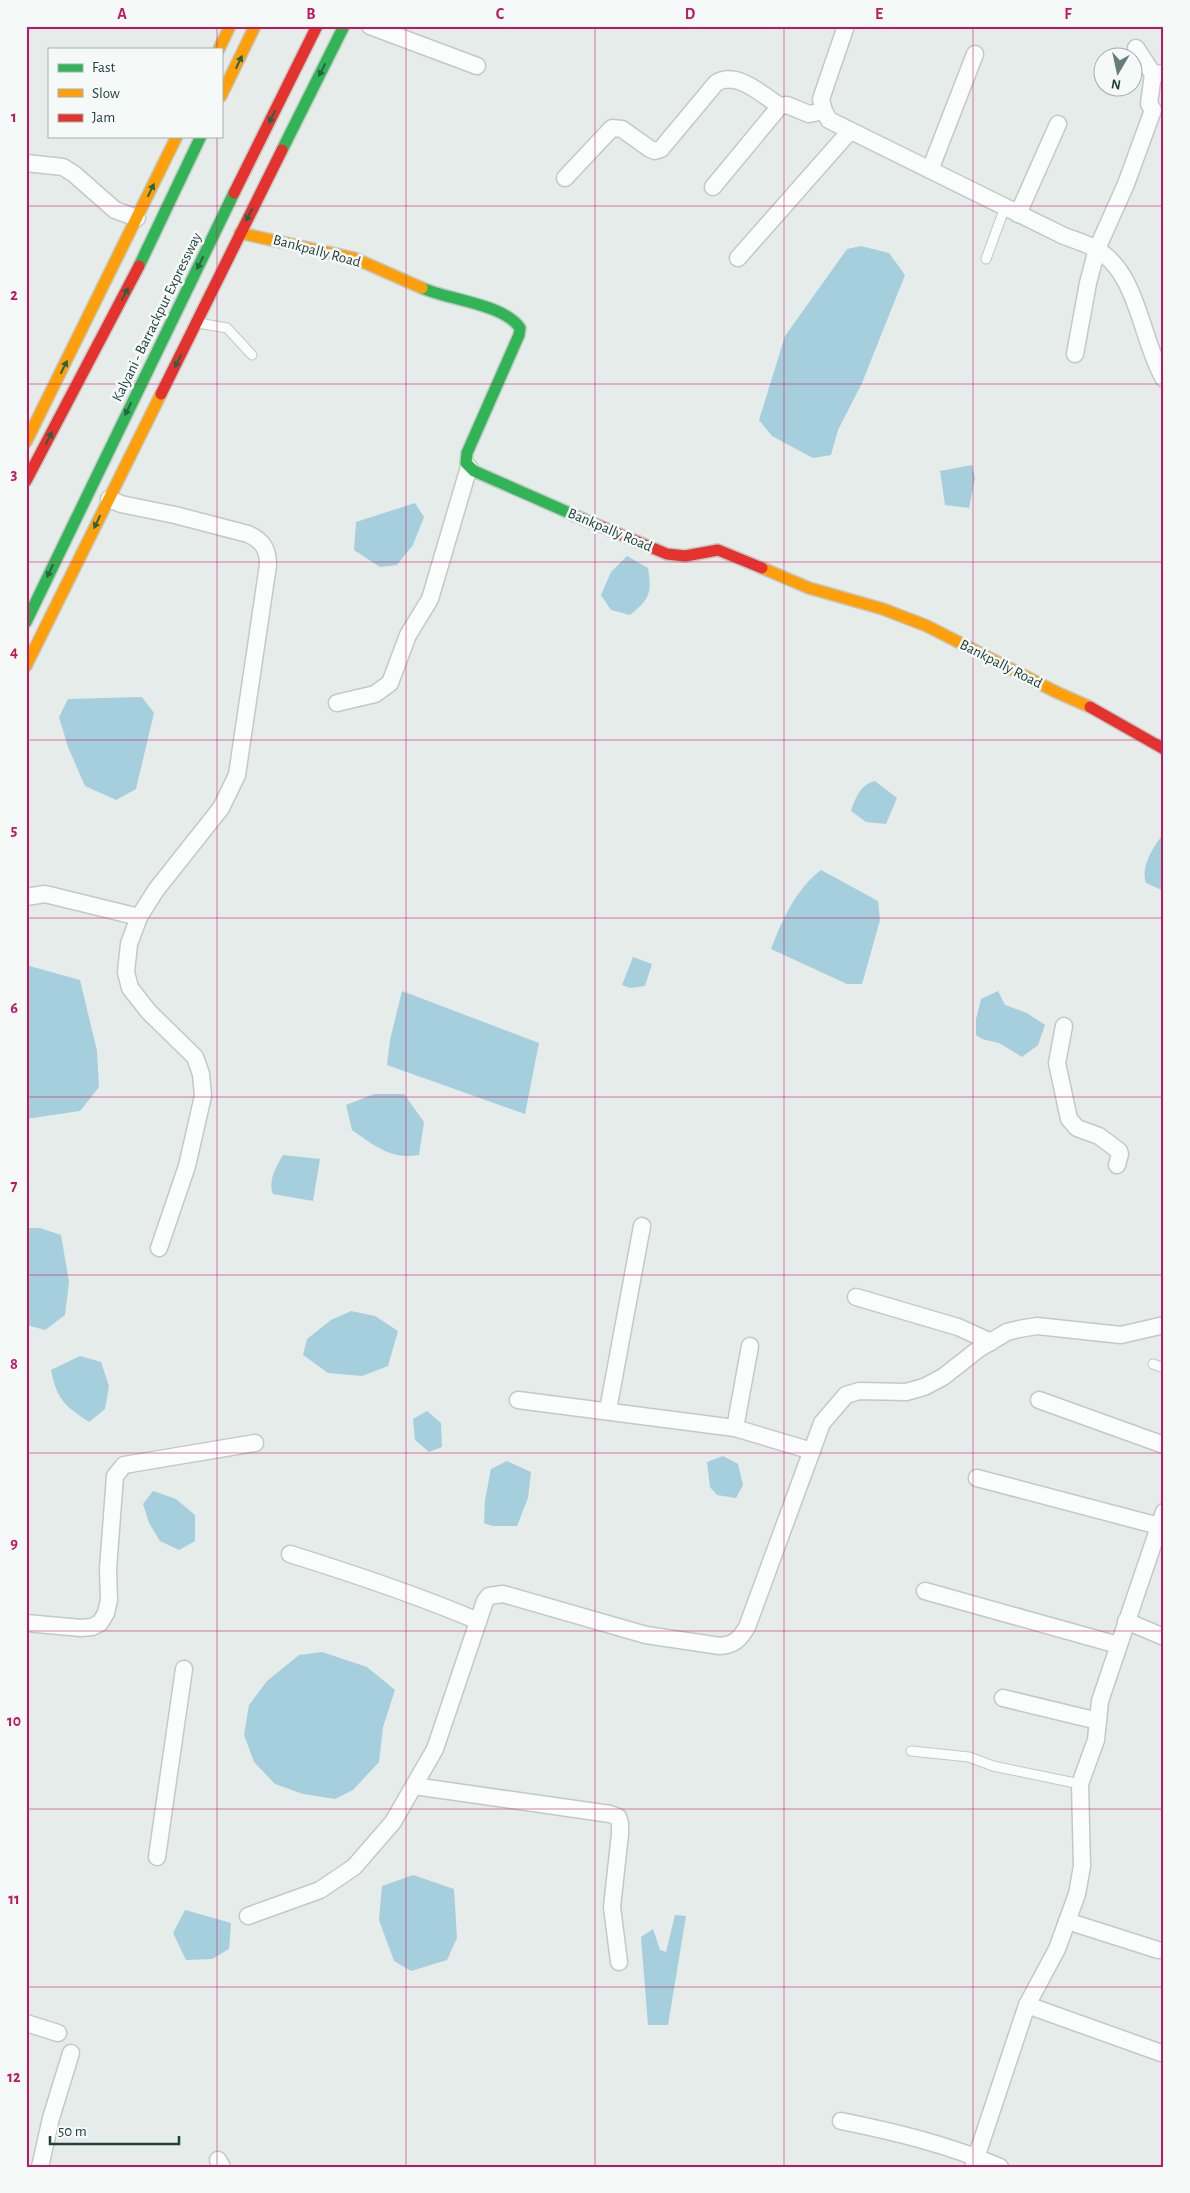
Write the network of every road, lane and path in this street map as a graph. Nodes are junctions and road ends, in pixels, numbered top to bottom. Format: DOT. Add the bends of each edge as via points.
graph roads {
  1 [pos="230,26"];
  2 [pos="255,26"];
  3 [pos="317,26"];
  4 [pos="344,26"];
  5 [pos="370,26"];
  6 [pos="846,26"];
  7 [pos="219,48"];
  8 [pos="975,54"];
  9 [pos="1142,55"];
  10 [pos="477,66"];
  11 [pos="1158,74"];
  12 [pos="222,94"];
  13 [pos="780,106"];
  14 [pos="824,111"];
  15 [pos="1058,124"];
  16 [pos="850,130"];
  17 [pos="176,138"];
  18 [pos="200,138"];
  19 [pos="26,163"];
  20 [pos="930,170"];
  21 [pos="566,178"];
  22 [pos="712,187"];
  23 [pos="1012,211"];
  24 [pos="137,218"];
  25 [pos="240,233"];
  26 [pos="1097,249"];
  27 [pos="738,258"];
  28 [pos="986,259"];
  29 [pos="197,323"];
  30 [pos="252,354"];
  31 [pos="1075,354"];
  32 [pos="1164,379"];
  33 [pos="26,442"];
  34 [pos="469,467"];
  35 [pos="26,481"];
  36 [pos="109,499"];
  37 [pos="26,622"];
  38 [pos="26,666"];
  39 [pos="337,703"];
  40 [pos="1164,749"];
  41 [pos="26,897"];
  42 [pos="139,917"];
  43 [pos="1064,1026"];
  44 [pos="1116,1165"];
  45 [pos="642,1226"];
  46 [pos="159,1248"];
  47 [pos="856,1297"];
  48 [pos="1164,1325"];
  49 [pos="991,1342"];
  50 [pos="750,1346"];
  51 [pos="1153,1364"];
  52 [pos="1164,1368"];
  53 [pos="518,1400"];
  54 [pos="1038,1400"];
  55 [pos="608,1410"];
  56 [pos="736,1428"];
  57 [pos="256,1443"];
  58 [pos="1164,1445"];
  59 [pos="812,1451"];
  60 [pos="977,1478"];
  61 [pos="1162,1518"];
  62 [pos="290,1554"];
  63 [pos="925,1592"];
  64 [pos="478,1621"];
  65 [pos="1126,1621"];
  66 [pos="26,1624"];
  67 [pos="1164,1637"];
  68 [pos="1118,1645"];
  69 [pos="184,1669"];
  70 [pos="1003,1698"];
  71 [pos="1098,1721"];
  72 [pos="911,1752"];
  73 [pos="1080,1784"];
  74 [pos="414,1786"];
  75 [pos="158,1856"];
  76 [pos="248,1916"];
  77 [pos="1067,1921"];
  78 [pos="1158,1950"];
  79 [pos="619,1962"];
  80 [pos="1027,2005"];
  81 [pos="26,2023"];
  82 [pos="58,2033"];
  83 [pos="71,2053"];
  84 [pos="1164,2054"];
  85 [pos="841,2121"];
  86 [pos="975,2162"];
  87 [pos="40,2167"];
  88 [pos="1000,2167"];
  1 -- 7 [label="main road"];
  12 -- 2 [label="main road, one-way"];
  3 -- 37 [label="main road, Kalyani - Barrackpur Expressway, one-way"];
  4 -- 25 [label="main road, one-way"];
  5 -- 10 [label="street"];
  6 -- 14 [label="street" via="821,100"];
  8 -- 20 [label="street"];
  9 -- 11 [label="street"];
  11 -- 26 [label="street" via="1149,104 1153,110 1126,184"];
  13 -- 14 [label="street" via="787,105 809,114"];
  13 -- 21 [label="street" via="740,81 724,79 716,83 661,149 652,150 622,129 612,128"];
  13 -- 22 [label="street"];
  14 -- 16 [label="street" via="828,120"];
  15 -- 23 [label="street"];
  16 -- 20 [label="street"];
  16 -- 27 [label="street"];
  24 -- 17 [label="main road, one-way"];
  35 -- 18 [label="main road, one-way" via="148,249"];
  19 -- 24 [label="street" via="63,167 115,210"];
  20 -- 23 [label="street"];
  23 -- 26 [label="street"];
  23 -- 28 [label="lane"];
  33 -- 24 [label="main road, one-way"];
  25 -- 29 [label="main road"];
  25 -- 34 [label="main road, Bankpally Road" via="354,258 436,294 494,310 516,322 520,328 519,336 467,453"];
  26 -- 31 [label="street"];
  26 -- 32 [label="street" via="1119,267"];
  29 -- 30 [label="lane" via="227,328"];
  29 -- 36 [label="main road, one-way"];
  34 -- 39 [label="street" via="430,600 408,635 390,683 375,694"];
  34 -- 40 [label="main road, Bankpally Road" via="645,546 683,556 718,550 809,588 905,616 1095,709"];
  36 -- 38 [label="main road, one-way"];
  36 -- 42 [label="street" via="248,534 260,540 268,553 236,775 221,808 156,890"];
  41 -- 42 [label="street" via="44,894"];
  42 -- 46 [label="street" via="129,944 126,972 130,988 149,1012 195,1057 203,1096 187,1166"];
  43 -- 44 [label="street" via="1058,1063 1069,1119 1077,1128 1099,1136 1118,1151"];
  45 -- 55 [label="street"];
  47 -- 49 [label="street" via="958,1327"];
  48 -- 49 [label="street" via="1121,1335 1037,1326 1007,1332"];
  49 -- 59 [label="street" via="924,1387 906,1392 859,1391 846,1395 822,1423"];
  50 -- 56 [label="street"];
  51 -- 52 [label="lane"];
  53 -- 55 [label="street"];
  54 -- 58 [label="street"];
  55 -- 56 [label="street"];
  56 -- 59 [label="street"];
  57 -- 66 [label="street" via="124,1465 114,1476 108,1569 110,1600 100,1623 81,1628"];
  59 -- 64 [label="street" via="748,1627 739,1640 729,1646 646,1635 503,1594 489,1596"];
  60 -- 61 [label="street"];
  61 -- 65 [label="street"];
  62 -- 64 [label="street" via="405,1592"];
  63 -- 68 [label="street"];
  64 -- 74 [label="street" via="435,1749"];
  65 -- 67 [label="street"];
  65 -- 68 [label="street"];
  68 -- 71 [label="street" via="1100,1701"];
  69 -- 75 [label="street"];
  70 -- 71 [label="street"];
  71 -- 73 [label="street" via="1096,1740"];
  72 -- 73 [label="lane" via="969,1757 993,1766"];
  73 -- 77 [label="street" via="1082,1866 1077,1894"];
  74 -- 76 [label="street" via="393,1822 354,1867 320,1890"];
  74 -- 79 [label="street" via="618,1817 620,1834 612,1907"];
  77 -- 78 [label="street"];
  77 -- 80 [label="street" via="1057,1949"];
  80 -- 84 [label="street"];
  80 -- 86 [label="street"];
  81 -- 82 [label="street"];
  83 -- 87 [label="street"];
  85 -- 86 [label="street" via="911,2136"];
  86 -- 88 [label="street"];
}
